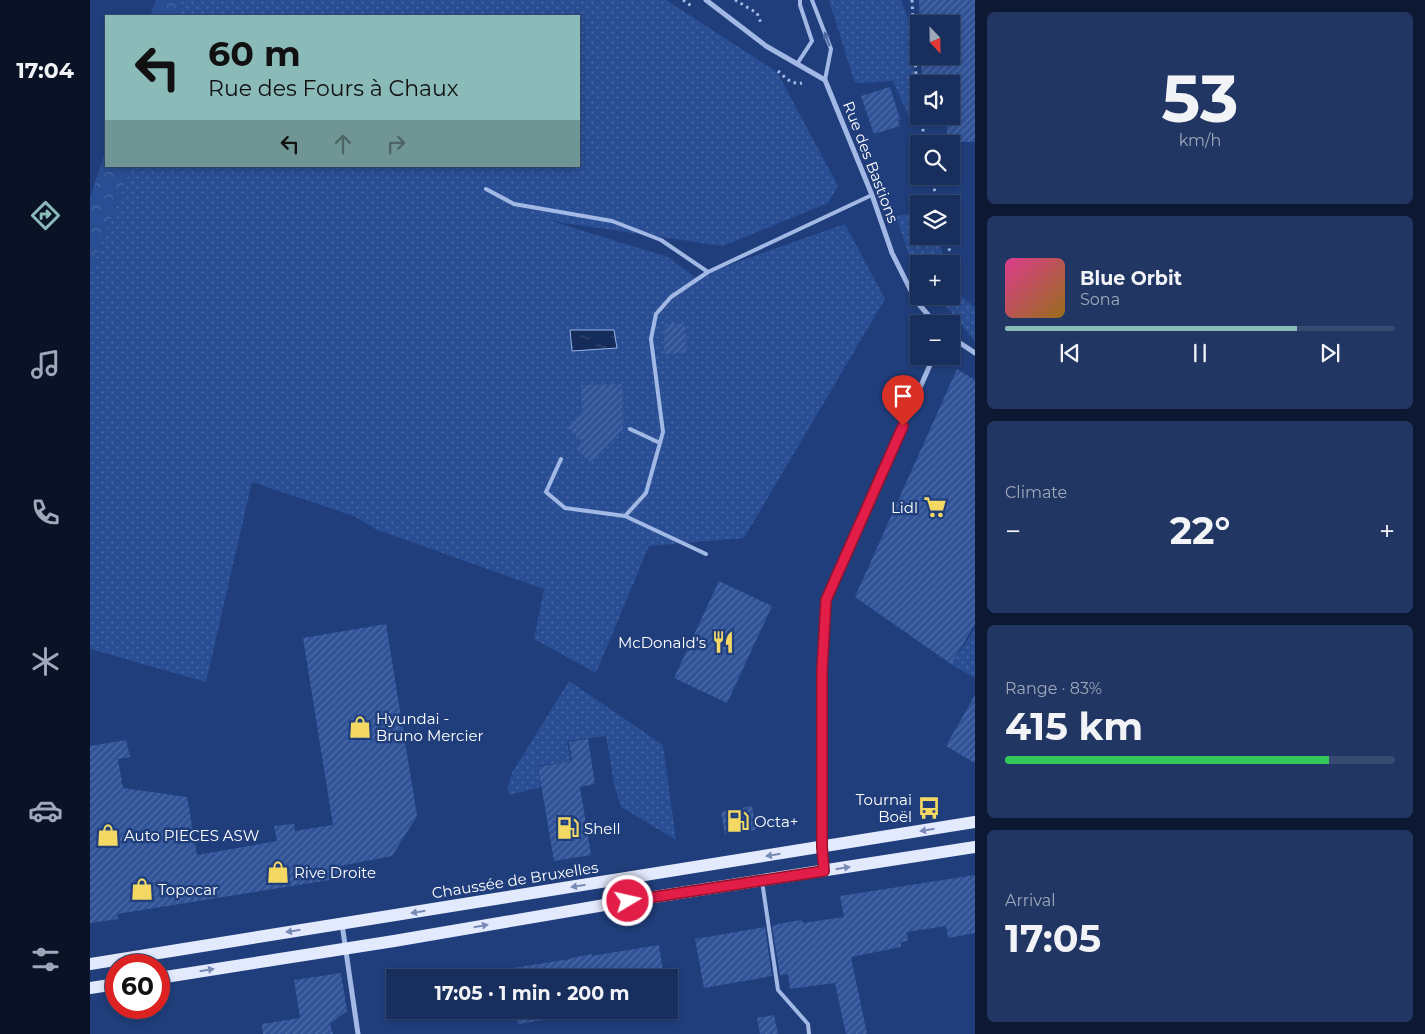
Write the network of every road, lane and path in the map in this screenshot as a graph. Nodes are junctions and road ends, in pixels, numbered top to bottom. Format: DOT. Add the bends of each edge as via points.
graph roads {
  1 [pos="706,0"];
  2 [pos="800,0"];
  3 [pos="812,0"];
  4 [pos="912,0"];
  5 [pos="797,64"];
  6 [pos="916,75"];
  7 [pos="825,80"];
  8 [pos="486,189"];
  9 [pos="872,195"];
  10 [pos="708,272"];
  11 [pos="928,315"];
  12 [pos="960,343"];
  13 [pos="975,353"];
  14 [pos="930,365"];
  15 [pos="630,429"];
  16 [pos="660,442"];
  17 [pos="561,459"];
  18 [pos="625,516"];
  19 [pos="706,554"];
  20 [pos="975,822"];
  21 [pos="822,847"];
  22 [pos="975,847"];
  23 [pos="824,871"];
  24 [pos="762,880"];
  25 [pos="342,924"];
  26 [pos="346,948"];
  27 [pos="90,964"];
  28 [pos="170,976"];
  29 [pos="105,986"];
  30 [pos="90,988"];
  31 [pos="358,1034"];
  32 [pos="809,1034"];
  1 -- 5 [label="street" via="766,46"];
  2 -- 5 [label="lane" via="812,41"];
  7 -- 3 [label="lane, one-way" via="831,49"];
  4 -- 6 [label="path"];
  5 -- 7 [label="street"];
  7 -- 9 [label="street, Rue des Bastions"];
  8 -- 10 [label="lane" via="514,204 612,221 661,240"];
  9 -- 10 [label="lane"];
  9 -- 11 [label="street, Rue des Bastions" via="892,253 916,301"];
  10 -- 16 [label="lane" via="671,297 656,314 650,339 663,432"];
  12 -- 13 [label="street"];
  14 -- 21 [label="street" via="826,600 822,671"];
  15 -- 16 [label="lane"];
  16 -- 18 [label="lane" via="646,493"];
  17 -- 18 [label="lane" via="546,492 565,508"];
  18 -- 19 [label="lane"];
  20 -- 21 [label="main road, Chaussée de Bruxelles, one-way"];
  21 -- 23 [label="street"];
  21 -- 25 [label="main road, Chaussée de Bruxelles, one-way"];
  23 -- 22 [label="main road, one-way"];
  23 -- 24 [label="main road"];
  26 -- 24 [label="main road, one-way"];
  24 -- 32 [label="lane" via="778,990 808,1024"];
  25 -- 26 [label="street"];
  25 -- 27 [label="main road, Chaussée de Bruxelles, one-way"];
  28 -- 26 [label="main road, one-way"];
  26 -- 31 [label="street"];
  29 -- 30 [label="main road"];
}
